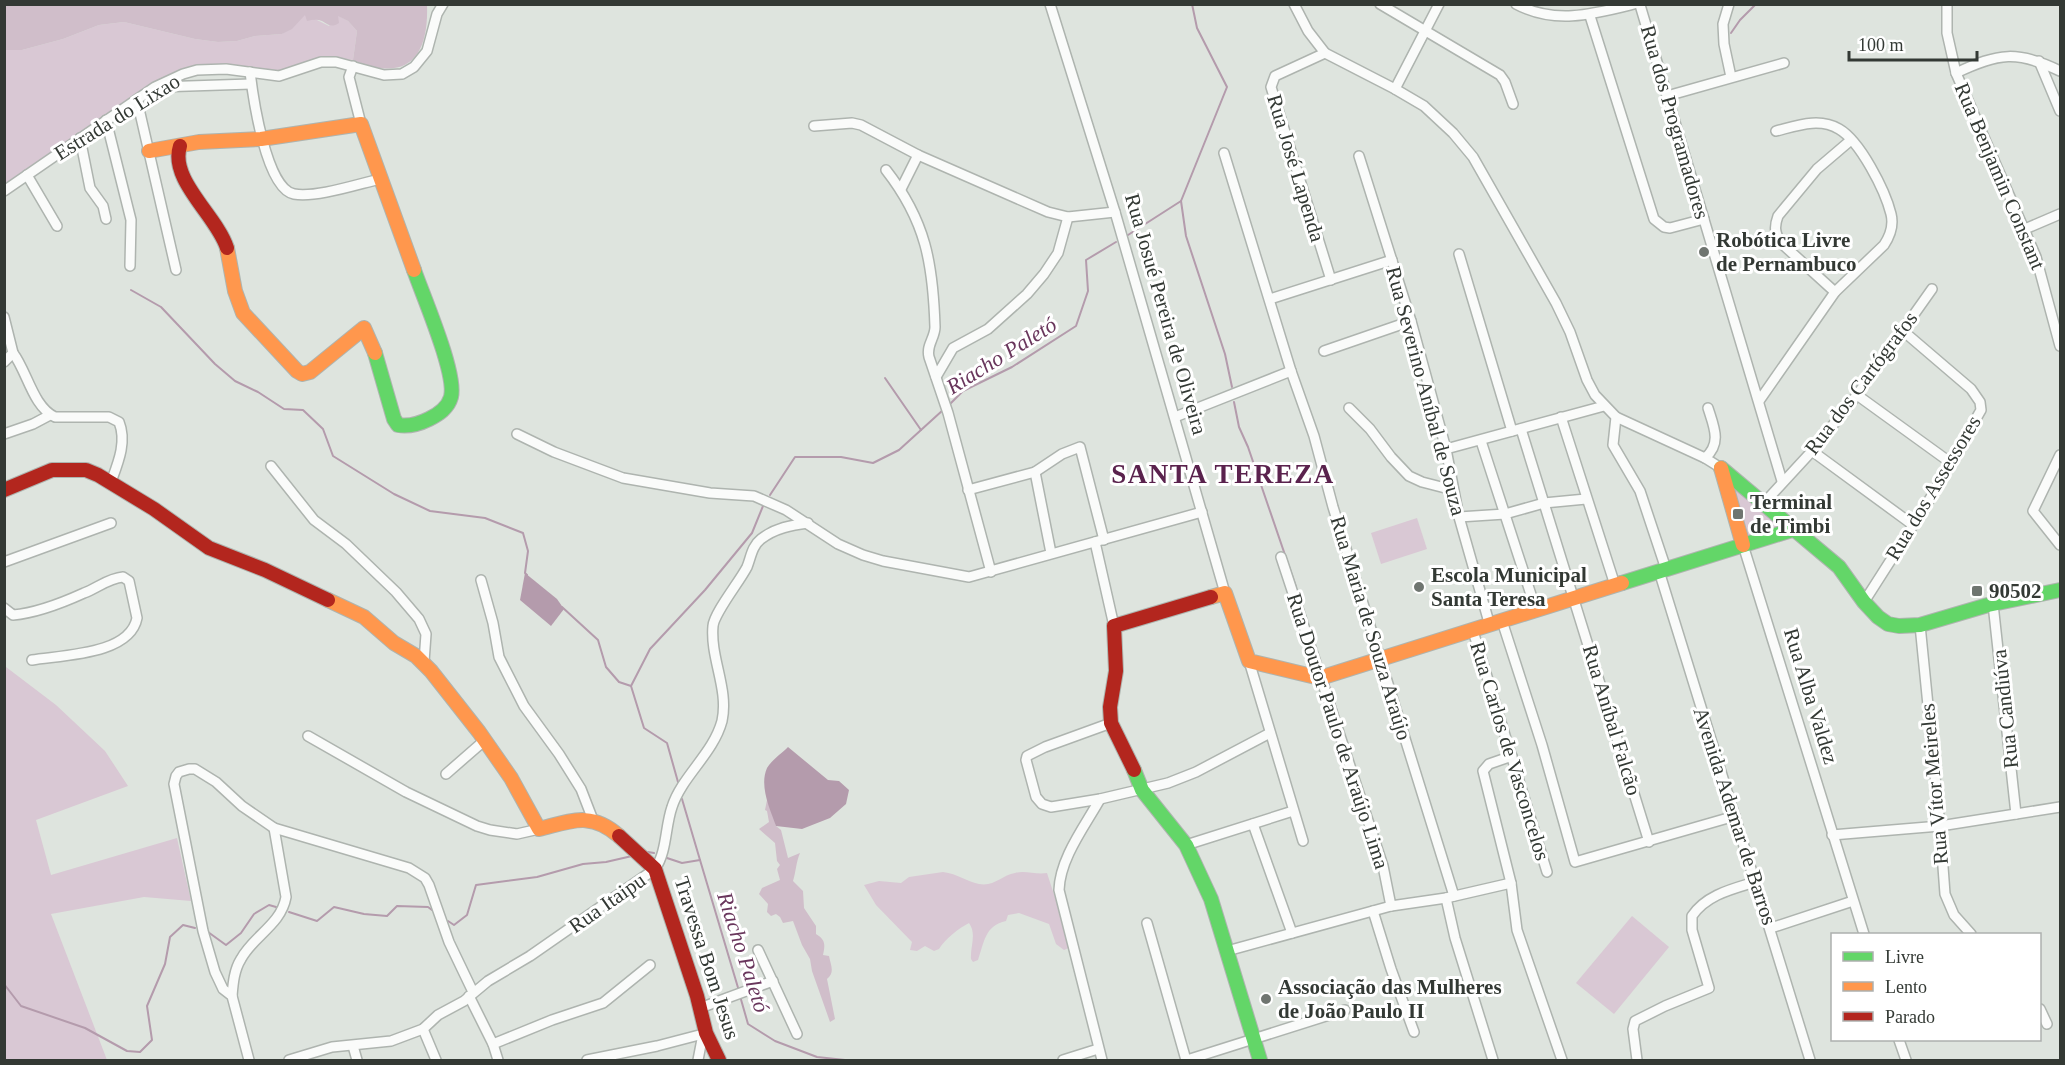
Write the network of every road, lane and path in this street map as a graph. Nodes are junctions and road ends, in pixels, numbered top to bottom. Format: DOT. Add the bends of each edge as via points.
graph roads {
  1 [pos="443,4"];
  2 [pos="1294,4"];
  3 [pos="1380,4"];
  4 [pos="1440,4"];
  5 [pos="1516,4"];
  6 [pos="1634,4"];
  7 [pos="1729,4"];
  8 [pos="1947,4"];
  9 [pos="1050,5"];
  10 [pos="1640,5"];
  11 [pos="1590,16"];
  12 [pos="1425,31"];
  13 [pos="1325,53"];
  14 [pos="2039,61"];
  15 [pos="1784,63"];
  16 [pos="353,66"];
  17 [pos="2061,71"];
  18 [pos="250,72"];
  19 [pos="1956,73"];
  20 [pos="1731,77"];
  21 [pos="252,84"];
  22 [pos="155,87"];
  23 [pos="1395,89"];
  24 [pos="1667,96"];
  25 [pos="137,100"];
  26 [pos="1513,104"];
  27 [pos="2061,111"];
  28 [pos="106,120"];
  29 [pos="361,124"];
  30 [pos="814,126"];
  31 [pos="1776,131"];
  32 [pos="80,138"];
  33 [pos="261,139"];
  34 [pos="1851,140"];
  35 [pos="180,146"];
  36 [pos="149,151"];
  37 [pos="1224,153"];
  38 [pos="918,155"];
  39 [pos="1359,156"];
  40 [pos="886,170"];
  41 [pos="27,175"];
  42 [pos="380,178"];
  43 [pos="901,189"];
  44 [pos="4,190"];
  45 [pos="1115,212"];
  46 [pos="2061,214"];
  47 [pos="1068,218"];
  48 [pos="105,219"];
  49 [pos="1704,219"];
  50 [pos="57,226"];
  51 [pos="2025,229"];
  52 [pos="1459,254"];
  53 [pos="1392,260"];
  54 [pos="130,266"];
  55 [pos="176,270"];
  56 [pos="1331,280"];
  57 [pos="1932,289"];
  58 [pos="1835,292"];
  59 [pos="1270,299"];
  60 [pos="4,317"];
  61 [pos="1411,321"];
  62 [pos="1902,330"];
  63 [pos="2061,346"];
  64 [pos="1324,351"];
  65 [pos="13,353"];
  66 [pos="4,362"];
  67 [pos="1291,371"];
  68 [pos="936,377"];
  69 [pos="1857,395"];
  70 [pos="1759,401"];
  71 [pos="1604,406"];
  72 [pos="1349,408"];
  73 [pos="1708,408"];
  74 [pos="50,415"];
  75 [pos="1175,417"];
  76 [pos="1561,417"];
  77 [pos="1616,417"];
  78 [pos="1517,430"];
  79 [pos="4,434"];
  80 [pos="517,434"];
  81 [pos="1481,441"];
  82 [pos="1446,449"];
  83 [pos="1812,451"];
  84 [pos="2061,455"];
  85 [pos="1706,458"];
  86 [pos="1951,463"];
  87 [pos="271,466"];
  88 [pos="1721,468"];
  89 [pos="1035,472"];
  90 [pos="1782,481"];
  91 [pos="111,483"];
  92 [pos="968,489"];
  93 [pos="4,490"];
  94 [pos="1453,490"];
  95 [pos="1586,499"];
  96 [pos="1544,503"];
  97 [pos="1764,503"];
  98 [pos="1202,512"];
  99 [pos="1505,514"];
  100 [pos="1459,517"];
  101 [pos="111,523"];
  102 [pos="808,523"];
  103 [pos="1913,525"];
  104 [pos="1795,529"];
  105 [pos="1099,541"];
  106 [pos="1743,545"];
  107 [pos="2061,545"];
  108 [pos="1051,553"];
  109 [pos="1281,557"];
  110 [pos="4,562"];
  111 [pos="1663,570"];
  112 [pos="991,572"];
  113 [pos="481,580"];
  114 [pos="1615,585"];
  115 [pos="2061,590"];
  116 [pos="1225,593"];
  117 [pos="1574,598"];
  118 [pos="1864,602"];
  119 [pos="1993,604"];
  120 [pos="4,608"];
  121 [pos="1536,610"];
  122 [pos="1496,623"];
  123 [pos="1920,625"];
  124 [pos="1114,626"];
  125 [pos="1473,631"];
  126 [pos="1382,659"];
  127 [pos="32,660"];
  128 [pos="1249,660"];
  129 [pos="424,662"];
  130 [pos="1320,678"];
  131 [pos="1111,723"];
  132 [pos="1270,733"];
  133 [pos="308,736"];
  134 [pos="485,740"];
  135 [pos="1512,756"];
  136 [pos="446,774"];
  137 [pos="1142,790"];
  138 [pos="1100,799"];
  139 [pos="2061,807"];
  140 [pos="1293,811"];
  141 [pos="2016,814"];
  142 [pos="1735,816"];
  143 [pos="593,819"];
  144 [pos="1253,824"];
  145 [pos="1940,826"];
  146 [pos="274,828"];
  147 [pos="539,829"];
  148 [pos="1832,835"];
  149 [pos="1303,842"];
  150 [pos="1649,842"];
  151 [pos="1186,845"];
  152 [pos="655,869"];
  153 [pos="1547,872"];
  154 [pos="1755,882"];
  155 [pos="1510,883"];
  156 [pos="1450,897"];
  157 [pos="1853,901"];
  158 [pos="1391,906"];
  159 [pos="1373,911"];
  160 [pos="1147,922"];
  161 [pos="1771,928"];
  162 [pos="1292,933"];
  163 [pos="1864,933"];
  164 [pos="1970,933"];
  165 [pos="758,950"];
  166 [pos="1227,951"];
  167 [pos="650,965"];
  168 [pos="773,981"];
  169 [pos="471,994"];
  170 [pos="232,996"];
  171 [pos="700,1008"];
  172 [pos="1345,1010"];
  173 [pos="2041,1011"];
  174 [pos="2047,1024"];
  175 [pos="423,1029"];
  176 [pos="1414,1032"];
  177 [pos="705,1034"];
  178 [pos="797,1034"];
  179 [pos="1253,1039"];
  180 [pos="1899,1041"];
  181 [pos="493,1044"];
  182 [pos="353,1046"];
  183 [pos="1098,1049"];
  184 [pos="249,1060"];
  185 [pos="289,1060"];
  186 [pos="357,1060"];
  187 [pos="436,1060"];
  188 [pos="498,1060"];
  189 [pos="587,1060"];
  190 [pos="698,1060"];
  191 [pos="719,1060"];
  192 [pos="1063,1060"];
  193 [pos="1102,1060"];
  194 [pos="1186,1060"];
  195 [pos="1260,1060"];
  196 [pos="1493,1060"];
  197 [pos="1562,1060"];
  198 [pos="1637,1060"];
  199 [pos="1810,1060"];
  200 [pos="1906,1060"];
  1 -- 16 [label="street, Estrada do Lixao" via="427,51 414,67 402,74 384,75"];
  2 -- 13 [label="street"];
  3 -- 12 [label="street"];
  4 -- 12 [label="street"];
  5 -- 11 [label="street" via="1535,13"];
  6 -- 11 [label="street"];
  7 -- 20 [label="street" via="1723,24"];
  8 -- 19 [label="street, Rua Benjamin Constant" via="1947,33"];
  9 -- 45 [label="street, Rua Josué Pereira de Oliveira"];
  10 -- 24 [label="street, Rua dos Programadores"];
  11 -- 49 [label="street" via="1654,219 1670,228"];
  12 -- 23 [label="street"];
  12 -- 26 [label="street" via="1500,75"];
  13 -- 23 [label="street"];
  13 -- 56 [label="street, Rua José Lapenda" via="1275,76 1271,87"];
  14 -- 17 [label="street"];
  14 -- 19 [label="street" via="1996,57"];
  14 -- 27 [label="street"];
  15 -- 20 [label="street"];
  16 -- 18 [label="street, Estrada do Lixao" via="321,62 279,76"];
  16 -- 29 [label="street" via="349,77"];
  18 -- 21 [label="street"];
  18 -- 22 [label="street, Estrada do Lixao" via="197,70"];
  19 -- 51 [label="street, Rua Benjamin Constant"];
  20 -- 24 [label="street"];
  21 -- 22 [label="street"];
  21 -- 33 [label="street"];
  22 -- 25 [label="street, Estrada do Lixao"];
  23 -- 71 [label="street" via="1424,106 1473,157 1556,303 1587,380"];
  24 -- 49 [label="street, Rua dos Programadores"];
  25 -- 28 [label="street, Estrada do Lixao"];
  25 -- 36 [label="street"];
  28 -- 32 [label="street, Estrada do Lixao"];
  28 -- 54 [label="street" via="131,220"];
  29 -- 33 [label="street"];
  29 -- 42 [label="street"];
  30 -- 38 [label="street" via="861,125"];
  31 -- 34 [label="street" via="1818,123 1839,129"];
  32 -- 41 [label="street, Estrada do Lixao"];
  32 -- 48 [label="street" via="90,188 103,206"];
  33 -- 35 [label="street"];
  33 -- 42 [label="street" via="276,177 294,194 318,193"];
  34 -- 58 [label="street" via="1882,189 1892,227 1884,244"];
  34 -- 58 [label="street" via="1817,169 1778,216 1775,232 1780,242"];
  35 -- 36 [label="street"];
  35 -- 42 [label="street" via="175,156 177,164 224,238 232,287 243,313 302,374 310,372 364,328 395,422 408,427 445,408 452,385"];
  36 -- 55 [label="street"];
  37 -- 59 [label="street, Rua Maria de Souza Araújo"];
  38 -- 43 [label="street"];
  38 -- 47 [label="street"];
  39 -- 53 [label="street, Rua Severino Aníbal de Souza"];
  40 -- 43 [label="street"];
  41 -- 44 [label="street, Estrada do Lixao"];
  41 -- 50 [label="street"];
  43 -- 68 [label="street" via="920,224 929,260 935,329 927,349"];
  45 -- 47 [label="street"];
  45 -- 75 [label="street, Rua Josué Pereira de Oliveira"];
  46 -- 51 [label="street"];
  47 -- 68 [label="street" via="1058,253 1044,274 988,329 953,348"];
  49 -- 70 [label="street, Rua dos Programadores"];
  51 -- 63 [label="street, Rua Benjamin Constant"];
  52 -- 78 [label="street, Rua Aníbal Falcão"];
  53 -- 56 [label="street"];
  53 -- 61 [label="street, Rua Severino Aníbal de Souza"];
  56 -- 59 [label="street"];
  57 -- 62 [label="street, Rua dos Cartógrafos"];
  58 -- 70 [label="street"];
  59 -- 67 [label="street, Rua Maria de Souza Araújo"];
  60 -- 65 [label="street"];
  61 -- 64 [label="street"];
  61 -- 82 [label="street, Rua Severino Aníbal de Souza"];
  62 -- 69 [label="street, Rua dos Cartógrafos"];
  62 -- 86 [label="street, Rua dos Assessores" via="1971,389 1980,402 1981,410"];
  65 -- 66 [label="street"];
  65 -- 74 [label="street"];
  67 -- 75 [label="street"];
  67 -- 126 [label="street, Rua Maria de Souza Araújo"];
  68 -- 92 [label="street"];
  69 -- 83 [label="street, Rua dos Cartógrafos"];
  69 -- 86 [label="street"];
  70 -- 90 [label="street, Rua dos Programadores"];
  71 -- 76 [label="street"];
  71 -- 77 [label="street"];
  72 -- 94 [label="street" via="1409,476"];
  73 -- 85 [label="street" via="1716,445"];
  74 -- 79 [label="street"];
  74 -- 91 [label="street" via="109,417 119,422 122,447"];
  75 -- 98 [label="street, Rua Josué Pereira de Oliveira"];
  76 -- 78 [label="street"];
  76 -- 95 [label="street"];
  77 -- 85 [label="street"];
  77 -- 111 [label="street, Avenida Ademar de Barros" via="1613,445 1640,491"];
  78 -- 81 [label="street"];
  78 -- 96 [label="street, Rua Aníbal Falcão"];
  80 -- 102 [label="street" via="623,478 754,496"];
  81 -- 82 [label="street"];
  81 -- 99 [label="street"];
  82 -- 94 [label="street, Rua Severino Aníbal de Souza"];
  83 -- 90 [label="street, Rua dos Cartógrafos"];
  83 -- 103 [label="street"];
  84 -- 107 [label="street" via="2034,511"];
  85 -- 88 [label="street"];
  86 -- 103 [label="street, Rua dos Assessores"];
  87 -- 129 [label="street" via="314,520 346,544 419,619 426,634"];
  88 -- 97 [label="street"];
  88 -- 106 [label="street, Rua Alba Valdez"];
  89 -- 92 [label="street"];
  89 -- 105 [label="street" via="1080,447"];
  89 -- 108 [label="street"];
  90 -- 97 [label="street, Rua dos Cartógrafos"];
  91 -- 93 [label="street" via="86,470 64,469 38,474"];
  91 -- 129 [label="street" via="209,548 364,617"];
  92 -- 112 [label="street"];
  94 -- 100 [label="street, Rua Severino Aníbal de Souza"];
  95 -- 96 [label="street"];
  95 -- 114 [label="street"];
  96 -- 99 [label="street"];
  96 -- 117 [label="street, Rua Aníbal Falcão"];
  97 -- 104 [label="street"];
  98 -- 105 [label="street"];
  98 -- 116 [label="street, Rua Josué Pereira de Oliveira"];
  99 -- 100 [label="street"];
  99 -- 121 [label="street"];
  100 -- 122 [label="street, Rua Severino Aníbal de Souza"];
  101 -- 110 [label="street"];
  102 -- 112 [label="street" via="838,544 883,561 969,577"];
  102 -- 152 [label="street, Rua Itaipu" via="780,529 759,542 713,622 723,689 722,718 712,744 675,800"];
  103 -- 118 [label="street, Rua dos Assessores"];
  104 -- 106 [label="street"];
  104 -- 118 [label="street" via="1839,567"];
  105 -- 108 [label="street"];
  105 -- 124 [label="street"];
  106 -- 111 [label="street"];
  106 -- 148 [label="street, Rua Alba Valdez"];
  108 -- 112 [label="street"];
  109 -- 130 [label="street, Rua Doutor Paulo de Araújo Lima"];
  111 -- 114 [label="street"];
  111 -- 142 [label="street, Avenida Ademar de Barros"];
  113 -- 143 [label="street" via="499,657 524,706 581,789"];
  114 -- 117 [label="street"];
  115 -- 119 [label="street"];
  116 -- 124 [label="street"];
  116 -- 128 [label="street, Rua Josué Pereira de Oliveira"];
  117 -- 121 [label="street"];
  117 -- 150 [label="street, Rua Aníbal Falcão"];
  118 -- 123 [label="street" via="1888,624"];
  119 -- 123 [label="street"];
  119 -- 141 [label="street, Rua Candiúva"];
  120 -- 127 [label="street" via="13,615 35,611 113,579 123,577 129,581 137,618 123,639 107,648"];
  121 -- 122 [label="street"];
  122 -- 125 [label="street"];
  122 -- 150 [label="street, Rua Carlos de Vasconcelos" via="1542,745 1575,862"];
  123 -- 145 [label="street, Rua Vítor Meireles"];
  124 -- 131 [label="street" via="1116,671"];
  125 -- 126 [label="street"];
  125 -- 135 [label="street, Rua Carlos de Vasconcelos"];
  126 -- 130 [label="street"];
  126 -- 156 [label="street, Rua Maria de Souza Araújo"];
  128 -- 130 [label="street"];
  128 -- 132 [label="street, Rua Josué Pereira de Oliveira"];
  129 -- 134 [label="street"];
  130 -- 158 [label="street, Rua Doutor Paulo de Araújo Lima" via="1383,866"];
  131 -- 137 [label="street"];
  131 -- 138 [label="street" via="1026,758 1036,797 1042,804 1051,807"];
  132 -- 137 [label="street" via="1196,772"];
  132 -- 140 [label="street, Rua Josué Pereira de Oliveira"];
  133 -- 147 [label="street" via="406,792 477,826 517,834"];
  134 -- 136 [label="street"];
  134 -- 147 [label="street"];
  135 -- 153 [label="street, Rua Carlos de Vasconcelos"];
  135 -- 155 [label="street" via="1489,764 1483,771"];
  137 -- 138 [label="street"];
  137 -- 151 [label="street"];
  138 -- 183 [label="street" via="1062,871 1059,890"];
  139 -- 141 [label="street"];
  140 -- 144 [label="street"];
  140 -- 149 [label="street, Rua Josué Pereira de Oliveira"];
  141 -- 145 [label="street"];
  142 -- 150 [label="street"];
  142 -- 154 [label="street, Avenida Ademar de Barros"];
  143 -- 147 [label="street"];
  143 -- 152 [label="street" via="622,838"];
  144 -- 151 [label="street"];
  144 -- 162 [label="street"];
  145 -- 148 [label="street"];
  145 -- 164 [label="street, Rua Vítor Meireles" via="1945,894 1954,915"];
  146 -- 169 [label="street" via="409,868 425,878"];
  146 -- 170 [label="street" via="286,900 276,919 241,958"];
  146 -- 170 [label="street" via="205,774 189,769 176,776 174,784 203,931 215,972 223,989"];
  148 -- 157 [label="street, Rua Alba Valdez"];
  151 -- 166 [label="street" via="1211,899"];
  152 -- 169 [label="street, Rua Itaipu"];
  152 -- 171 [label="street, Travessa Bom Jesus"];
  154 -- 161 [label="street, Avenida Ademar de Barros"];
  154 -- 198 [label="street" via="1718,894 1692,916 1692,930 1709,988 1635,1021"];
  155 -- 156 [label="street"];
  155 -- 197 [label="street" via="1517,930"];
  156 -- 158 [label="street"];
  156 -- 196 [label="street, Rua Maria de Souza Araújo" via="1455,939"];
  157 -- 161 [label="street"];
  157 -- 163 [label="street, Rua Alba Valdez"];
  158 -- 159 [label="street"];
  159 -- 162 [label="street"];
  159 -- 176 [label="street"];
  160 -- 194 [label="street"];
  161 -- 199 [label="street, Avenida Ademar de Barros"];
  162 -- 166 [label="street"];
  165 -- 168 [label="street"];
  166 -- 179 [label="street"];
  167 -- 181 [label="street" via="603,1002"];
  168 -- 171 [label="street"];
  168 -- 178 [label="street"];
  169 -- 175 [label="street, Rua Itaipu"];
  169 -- 181 [label="street"];
  170 -- 184 [label="street"];
  171 -- 177 [label="street, Travessa Bom Jesus"];
  172 -- 179 [label="street"];
  173 -- 174 [label="street"];
  175 -- 182 [label="street, Rua Itaipu" via="391,1041"];
  175 -- 187 [label="street"];
  177 -- 189 [label="street"];
  177 -- 190 [label="street"];
  177 -- 191 [label="street, Travessa Bom Jesus"];
  179 -- 194 [label="street"];
  179 -- 195 [label="street"];
  180 -- 200 [label="street"];
  181 -- 188 [label="street"];
  182 -- 185 [label="street, Rua Itaipu" via="324,1048"];
  182 -- 186 [label="street"];
  183 -- 192 [label="street"];
  183 -- 193 [label="street"];
}
